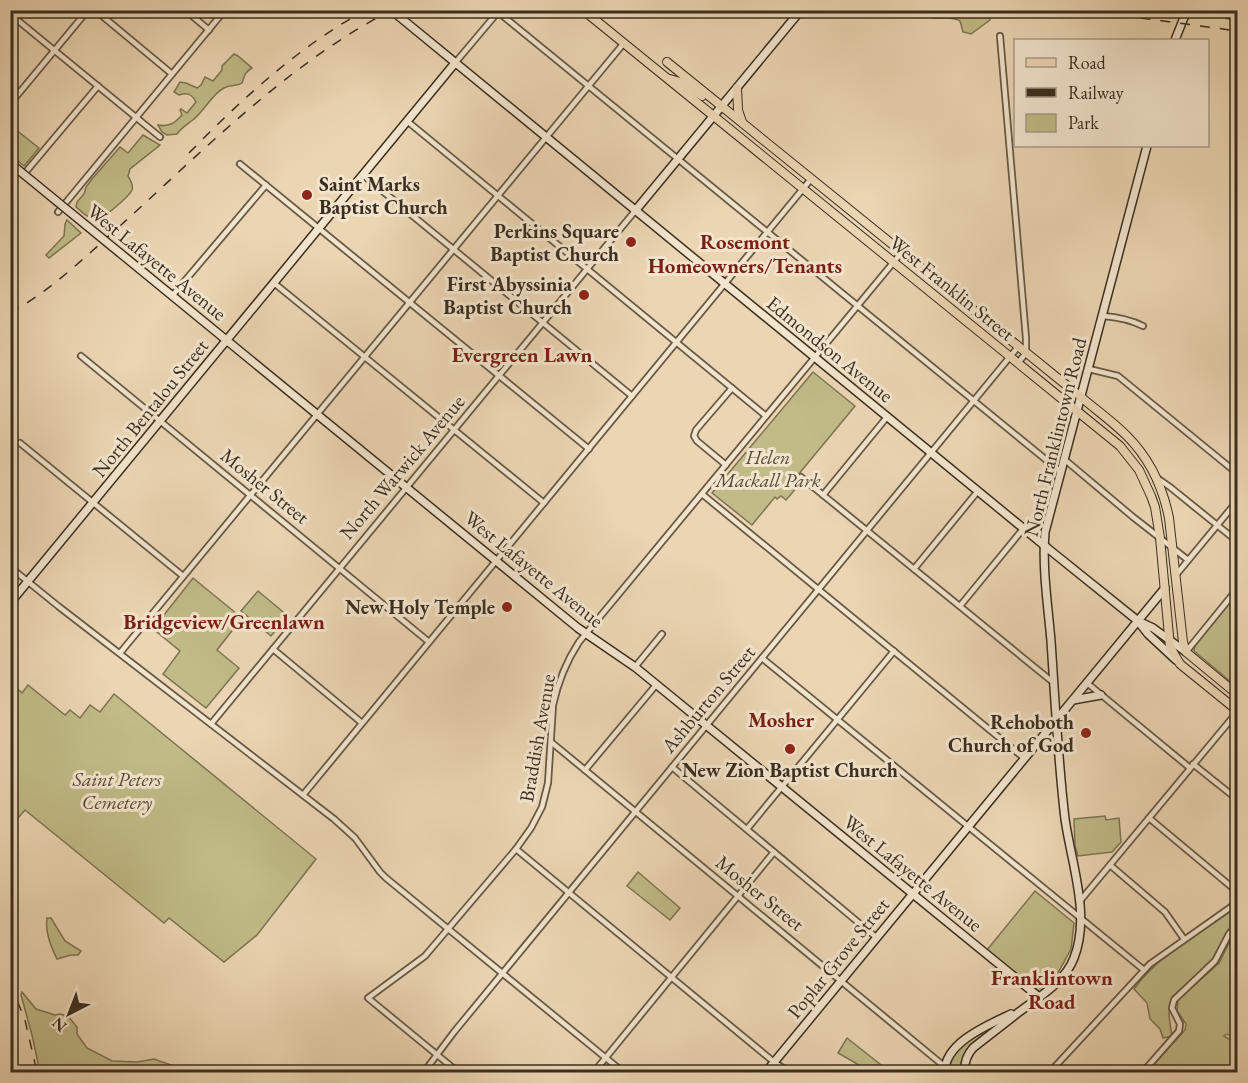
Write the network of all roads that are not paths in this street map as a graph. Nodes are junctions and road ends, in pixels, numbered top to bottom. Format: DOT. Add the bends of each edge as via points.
graph roads {
  1 [pos="88,10"];
  2 [pos="95,10"];
  3 [pos="185,10"];
  4 [pos="225,10"];
  5 [pos="583,10"];
  6 [pos="801,10"];
  7 [pos="1187,10"];
  8 [pos="393,12"];
  9 [pos="498,12"];
  10 [pos="10,14"];
  11 [pos="209,30"];
  12 [pos="1000,36"];
  13 [pos="1175,39"];
  14 [pos="624,43"];
  15 [pos="55,50"];
  16 [pos="667,62"];
  17 [pos="455,63"];
  18 [pos="172,74"];
  19 [pos="666,78"];
  20 [pos="98,86"];
  21 [pos="588,86"];
  22 [pos="737,88"];
  23 [pos="10,104"];
  24 [pos="722,106"];
  25 [pos="714,116"];
  26 [pos="137,117"];
  27 [pos="407,121"];
  28 [pos="742,123"];
  29 [pos="160,136"];
  30 [pos="545,138"];
  31 [pos="1147,147"];
  32 [pos="678,159"];
  33 [pos="10,163"];
  34 [pos="240,164"];
  35 [pos="363,175"];
  36 [pos="811,179"];
  37 [pos="266,184"];
  38 [pos="803,189"];
  39 [pos="498,196"];
  40 [pos="63,206"];
  41 [pos="635,211"];
  42 [pos="58,212"];
  43 [pos="319,228"];
  44 [pos="768,232"];
  45 [pos="453,249"];
  46 [pos="902,252"];
  47 [pos="893,262"];
  48 [pos="587,269"];
  49 [pos="274,283"];
  50 [pos="725,284"];
  51 [pos="172,296"];
  52 [pos="410,302"];
  53 [pos="858,306"];
  54 [pos="1103,316"];
  55 [pos="543,322"];
  56 [pos="1143,326"];
  57 [pos="227,340"];
  58 [pos="676,342"];
  59 [pos="1018,347"];
  60 [pos="1026,353"];
  61 [pos="81,356"];
  62 [pos="364,357"];
  63 [pos="1010,357"];
  64 [pos="814,358"];
  65 [pos="1018,363"];
  66 [pos="1089,369"];
  67 [pos="499,375"];
  68 [pos="732,388"];
  69 [pos="632,396"];
  70 [pos="1081,397"];
  71 [pos="974,401"];
  72 [pos="1077,411"];
  73 [pos="317,414"];
  74 [pos="766,416"];
  75 [pos="887,417"];
  76 [pos="160,421"];
  77 [pos="454,430"];
  78 [pos="20,443"];
  79 [pos="589,449"];
  80 [pos="931,453"];
  81 [pos="1064,459"];
  82 [pos="726,465"];
  83 [pos="1061,472"];
  84 [pos="1238,474"];
  85 [pos="801,477"];
  86 [pos="1156,477"];
  87 [pos="406,487"];
  88 [pos="978,491"];
  89 [pos="702,494"];
  90 [pos="250,495"];
  91 [pos="823,495"];
  92 [pos="1238,500"];
  93 [pos="93,503"];
  94 [pos="544,503"];
  95 [pos="1217,525"];
  96 [pos="1023,529"];
  97 [pos="867,531"];
  98 [pos="1160,538"];
  99 [pos="1238,542"];
  100 [pos="1044,545"];
  101 [pos="1173,548"];
  102 [pos="1188,560"];
  103 [pos="496,561"];
  104 [pos="10,567"];
  105 [pos="339,568"];
  106 [pos="914,569"];
  107 [pos="1176,575"];
  108 [pos="183,576"];
  109 [pos="28,582"];
  110 [pos="1166,588"];
  111 [pos="1238,588"];
  112 [pos="819,590"];
  113 [pos="10,603"];
  114 [pos="960,606"];
  115 [pos="1138,621"];
  116 [pos="586,634"];
  117 [pos="662,634"];
  118 [pos="1170,640"];
  119 [pos="429,642"];
  120 [pos="273,649"];
  121 [pos="894,651"];
  122 [pos="1186,651"];
  123 [pos="120,653"];
  124 [pos="762,658"];
  125 [pos="1180,664"];
  126 [pos="635,667"];
  127 [pos="1054,683"];
  128 [pos="1087,683"];
  129 [pos="656,685"];
  130 [pos="1101,695"];
  131 [pos="1238,695"];
  132 [pos="1073,700"];
  133 [pos="1238,711"];
  134 [pos="1057,719"];
  135 [pos="837,720"];
  136 [pos="362,723"];
  137 [pos="211,724"];
  138 [pos="706,725"];
  139 [pos="551,742"];
  140 [pos="1024,758"];
  141 [pos="1191,766"];
  142 [pos="672,767"];
  143 [pos="585,770"];
  144 [pos="782,787"];
  145 [pos="303,795"];
  146 [pos="1238,800"];
  147 [pos="635,811"];
  148 [pos="1149,818"];
  149 [pos="968,827"];
  150 [pos="747,829"];
  151 [pos="516,849"];
  152 [pos="774,852"];
  153 [pos="1110,865"];
  154 [pos="569,892"];
  155 [pos="1238,893"];
  156 [pos="913,894"];
  157 [pos="738,896"];
  158 [pos="1080,901"];
  159 [pos="1238,902"];
  160 [pos="1080,919"];
  161 [pos="1238,924"];
  162 [pos="448,929"];
  163 [pos="877,938"];
  164 [pos="1184,939"];
  165 [pos="1144,970"];
  166 [pos="502,974"];
  167 [pos="672,977"];
  168 [pos="841,981"];
  169 [pos="1039,997"];
  170 [pos="1025,1007"];
  171 [pos="436,1055"];
  172 [pos="606,1058"];
  173 [pos="774,1062"];
  174 [pos="944,1069"];
  175 [pos="424,1072"];
  176 [pos="458,1072"];
  177 [pos="594,1072"];
  178 [pos="623,1072"];
  179 [pos="766,1072"];
  180 [pos="789,1072"];
  181 [pos="965,1072"];
  182 [pos="1050,1072"];
  183 [pos="1143,1072"];
  1 -- 15 [label="street"];
  2 -- 18 [label="street"];
  3 -- 11 [label="street"];
  4 -- 11 [label="street"];
  5 -- 14 [label="main road, West Franklin Street"];
  6 -- 22 [label="main road, North Warwick Avenue"];
  7 -- 13 [label="main road"];
  8 -- 17 [label="main road, Edmondson Avenue"];
  9 -- 17 [label="street, North Bentalou Street"];
  9 -- 21 [label="street"];
  10 -- 15 [label="street"];
  11 -- 18 [label="street"];
  12 -- 60 [label="street"];
  14 -- 19 [label="main road, West Franklin Street"];
  14 -- 21 [label="street"];
  15 -- 20 [label="street"];
  15 -- 23 [label="street"];
  16 -- 24 [label="main road, West Franklin Street"];
  17 -- 27 [label="main road, North Bentalou Street"];
  17 -- 30 [label="main road, Edmondson Avenue"];
  18 -- 26 [label="street"];
  19 -- 24 [label="main road"];
  19 -- 25 [label="main road, West Franklin Street"];
  20 -- 26 [label="street"];
  20 -- 40 [label="street, West Lafayette Avenue" via="24,174"];
  21 -- 30 [label="street"];
  21 -- 32 [label="street"];
  22 -- 24 [label="main road, North Warwick Avenue"];
  22 -- 28 [label="main road"];
  24 -- 25 [label="main road, North Warwick Avenue"];
  24 -- 28 [label="main road, West Franklin Street"];
  25 -- 32 [label="main road, North Warwick Avenue"];
  25 -- 38 [label="main road, West Franklin Street"];
  26 -- 29 [label="street"];
  26 -- 40 [label="street"];
  27 -- 35 [label="main road, North Bentalou Street"];
  27 -- 39 [label="street"];
  28 -- 36 [label="main road, West Franklin Street"];
  30 -- 39 [label="street"];
  30 -- 41 [label="main road, Edmondson Avenue"];
  31 -- 54 [label="main road, North Franklintown Road"];
  32 -- 41 [label="main road, North Warwick Avenue"];
  32 -- 44 [label="street"];
  33 -- 51 [label="main road, West Lafayette Avenue, bridge"];
  34 -- 37 [label="street"];
  35 -- 43 [label="main road, North Bentalou Street"];
  35 -- 45 [label="street"];
  36 -- 38 [label="street"];
  36 -- 46 [label="main road, West Franklin Street"];
  37 -- 43 [label="street"];
  37 -- 51 [label="street"];
  38 -- 44 [label="street"];
  38 -- 47 [label="main road, West Franklin Street"];
  39 -- 45 [label="street"];
  39 -- 48 [label="street"];
  40 -- 42 [label="street"];
  41 -- 48 [label="street, North Warwick Avenue"];
  41 -- 50 [label="main road, Edmondson Avenue"];
  43 -- 49 [label="main road, North Bentalou Street"];
  43 -- 52 [label="street"];
  44 -- 50 [label="street"];
  44 -- 53 [label="street"];
  45 -- 52 [label="street"];
  45 -- 55 [label="street"];
  46 -- 47 [label="street, Braddish Avenue"];
  46 -- 59 [label="main road, West Franklin Street"];
  47 -- 53 [label="street, Braddish Avenue"];
  47 -- 63 [label="main road, West Franklin Street"];
  48 -- 55 [label="street, North Warwick Avenue"];
  48 -- 58 [label="street"];
  49 -- 57 [label="main road, North Bentalou Street"];
  49 -- 62 [label="street"];
  50 -- 58 [label="street"];
  50 -- 64 [label="main road, Edmondson Avenue"];
  51 -- 57 [label="main road, West Lafayette Avenue"];
  52 -- 62 [label="street"];
  52 -- 67 [label="street"];
  53 -- 64 [label="street, Braddish Avenue"];
  53 -- 71 [label="street"];
  54 -- 56 [label="street"];
  54 -- 66 [label="main road, North Franklintown Road"];
  55 -- 67 [label="street, North Warwick Avenue"];
  55 -- 69 [label="street"];
  57 -- 73 [label="main road, West Lafayette Avenue"];
  57 -- 76 [label="main road, North Bentalou Street"];
  58 -- 68 [label="street"];
  58 -- 69 [label="street"];
  59 -- 60 [label="main road, West Franklin Street"];
  59 -- 63 [label="street, Ashburton Street"];
  60 -- 65 [label="street"];
  60 -- 70 [label="main road, West Franklin Street"];
  61 -- 76 [label="street, Mosher Street"];
  62 -- 73 [label="street"];
  62 -- 77 [label="street"];
  63 -- 65 [label="main road, West Franklin Street"];
  63 -- 71 [label="street, Ashburton Street"];
  64 -- 74 [label="street, Braddish Avenue"];
  64 -- 75 [label="main road, Edmondson Avenue"];
  65 -- 72 [label="main road, West Franklin Street"];
  66 -- 70 [label="main road, North Franklintown Road"];
  66 -- 84 [label="street" via="1118,376"];
  67 -- 77 [label="street, North Warwick Avenue"];
  67 -- 79 [label="street"];
  68 -- 74 [label="street"];
  68 -- 82 [label="street" via="694,436"];
  69 -- 79 [label="street"];
  70 -- 72 [label="main road, North Franklintown Road"];
  70 -- 86 [label="main road, West Franklin Street" via="1128,437"];
  71 -- 80 [label="street, Ashburton Street"];
  71 -- 83 [label="street"];
  72 -- 81 [label="main road, North Franklintown Road"];
  72 -- 98 [label="main road, West Franklin Street" via="1120,446 1139,470 1155,507"];
  73 -- 87 [label="main road, West Lafayette Avenue"];
  73 -- 90 [label="street"];
  74 -- 82 [label="street, Braddish Avenue"];
  75 -- 80 [label="main road, Edmondson Avenue"];
  75 -- 91 [label="street"];
  76 -- 90 [label="street, Mosher Street"];
  76 -- 93 [label="main road, North Bentalou Street"];
  77 -- 87 [label="street, North Warwick Avenue"];
  77 -- 94 [label="street"];
  78 -- 93 [label="street"];
  79 -- 94 [label="street"];
  80 -- 88 [label="main road, Edmondson Avenue"];
  80 -- 97 [label="street, Ashburton Street"];
  81 -- 83 [label="main road, North Franklintown Road"];
  81 -- 98 [label="street"];
  82 -- 89 [label="street, Braddish Avenue"];
  83 -- 100 [label="main road, North Franklintown Road"];
  85 -- 91 [label="street"];
  86 -- 95 [label="street"];
  86 -- 101 [label="main road, West Franklin Street" via="1166,505"];
  87 -- 103 [label="main road, West Lafayette Avenue"];
  87 -- 105 [label="street, North Warwick Avenue"];
  88 -- 96 [label="main road, Edmondson Avenue"];
  88 -- 106 [label="street"];
  89 -- 112 [label="street"];
  89 -- 116 [label="street, Braddish Avenue"];
  90 -- 105 [label="street, Mosher Street"];
  90 -- 108 [label="street"];
  91 -- 97 [label="street"];
  92 -- 95 [label="street"];
  93 -- 108 [label="street"];
  93 -- 109 [label="main road, North Bentalou Street"];
  94 -- 103 [label="street"];
  95 -- 99 [label="street"];
  95 -- 102 [label="street"];
  96 -- 100 [label="main road, Edmondson Avenue"];
  96 -- 114 [label="street"];
  97 -- 106 [label="street"];
  97 -- 112 [label="street, Ashburton Street"];
  98 -- 101 [label="street"];
  98 -- 110 [label="main road, West Franklin Street"];
  100 -- 115 [label="main road, Edmondson Avenue"];
  100 -- 127 [label="main road, North Franklintown Road"];
  101 -- 102 [label="street"];
  101 -- 107 [label="main road, West Franklin Street"];
  102 -- 107 [label="street"];
  103 -- 116 [label="main road, West Lafayette Avenue"];
  103 -- 119 [label="street"];
  104 -- 109 [label="street"];
  105 -- 119 [label="street, Mosher Street"];
  105 -- 120 [label="street, North Warwick Avenue"];
  106 -- 114 [label="street"];
  107 -- 122 [label="main road, West Franklin Street"];
  108 -- 123 [label="street"];
  109 -- 113 [label="main road, North Bentalou Street"];
  109 -- 123 [label="street"];
  110 -- 115 [label="main road, Poplar Grove Street"];
  110 -- 118 [label="main road, West Franklin Street"];
  111 -- 122 [label="street"];
  112 -- 121 [label="street"];
  112 -- 124 [label="street, Ashburton Street"];
  114 -- 127 [label="street"];
  115 -- 118 [label="main road, Edmondson Avenue"];
  115 -- 125 [label="main road, Edmondson Avenue"];
  115 -- 128 [label="main road, Poplar Grove Street"];
  116 -- 126 [label="main road, West Lafayette Avenue"];
  116 -- 139 [label="street, Braddish Avenue" via="560,678 553,705"];
  117 -- 126 [label="street"];
  118 -- 122 [label="main road, Edmondson Avenue"];
  118 -- 125 [label="main road, West Franklin Street"];
  119 -- 136 [label="street"];
  120 -- 136 [label="street"];
  120 -- 137 [label="street, North Warwick Avenue"];
  121 -- 135 [label="street"];
  121 -- 140 [label="street"];
  122 -- 131 [label="main road, Edmondson Avenue"];
  123 -- 137 [label="street"];
  124 -- 135 [label="street"];
  124 -- 138 [label="street, Ashburton Street"];
  125 -- 133 [label="main road, Edmondson Avenue"];
  126 -- 129 [label="main road, West Lafayette Avenue"];
  127 -- 134 [label="main road, North Franklintown Road"];
  128 -- 130 [label="street"];
  128 -- 132 [label="main road, Poplar Grove Street"];
  129 -- 138 [label="main road, West Lafayette Avenue"];
  129 -- 143 [label="street"];
  130 -- 132 [label="main road"];
  130 -- 141 [label="street"];
  132 -- 134 [label="main road, Poplar Grove Street"];
  133 -- 141 [label="street"];
  134 -- 140 [label="main road, Poplar Grove Street"];
  134 -- 158 [label="main road, North Franklintown Road" via="1066,824"];
  135 -- 144 [label="street"];
  135 -- 149 [label="street"];
  136 -- 145 [label="street"];
  137 -- 145 [label="street"];
  138 -- 142 [label="street, Ashburton Street"];
  138 -- 144 [label="main road, West Lafayette Avenue"];
  139 -- 143 [label="street, Mosher Street"];
  139 -- 151 [label="street, Braddish Avenue" via="542,807"];
  140 -- 149 [label="main road, Poplar Grove Street"];
  141 -- 146 [label="street"];
  141 -- 148 [label="street"];
  142 -- 147 [label="street, Ashburton Street"];
  142 -- 150 [label="street"];
  143 -- 147 [label="street, Mosher Street"];
  144 -- 150 [label="street"];
  144 -- 156 [label="main road, West Lafayette Avenue"];
  145 -- 162 [label="street" via="355,838 386,878"];
  147 -- 154 [label="street, Ashburton Street"];
  147 -- 157 [label="street, Mosher Street"];
  148 -- 153 [label="street"];
  148 -- 155 [label="street"];
  149 -- 156 [label="main road, Poplar Grove Street"];
  149 -- 160 [label="street"];
  150 -- 152 [label="street"];
  151 -- 154 [label="street"];
  151 -- 162 [label="street, Braddish Avenue"];
  152 -- 157 [label="street"];
  152 -- 163 [label="street"];
  153 -- 158 [label="street"];
  153 -- 164 [label="street" via="1166,912"];
  154 -- 166 [label="street, Ashburton Street"];
  154 -- 167 [label="street"];
  156 -- 163 [label="main road, Poplar Grove Street"];
  156 -- 169 [label="main road, West Lafayette Avenue"];
  157 -- 167 [label="street"];
  157 -- 168 [label="street, Mosher Street"];
  158 -- 160 [label="main road, North Franklintown Road"];
  159 -- 164 [label="street"];
  160 -- 165 [label="street"];
  160 -- 169 [label="main road, North Franklintown Road" via="1074,959"];
  161 -- 183 [label="street" via="1215,961 1174,1000 1172,1008 1180,1028"];
  162 -- 166 [label="street"];
  162 -- 171 [label="street, Braddish Avenue" via="418,961 368,998"];
  163 -- 168 [label="main road, Poplar Grove Street"];
  164 -- 165 [label="street"];
  165 -- 182 [label="street"];
  166 -- 171 [label="street, Ashburton Street"];
  166 -- 172 [label="street"];
  167 -- 172 [label="street"];
  167 -- 173 [label="street"];
  168 -- 173 [label="main road, Poplar Grove Street"];
  168 -- 174 [label="street, Mosher Street"];
  169 -- 170 [label="main road, North Franklintown Road"];
  170 -- 174 [label="main road, North Franklintown Road" via="964,1039 953,1050"];
  170 -- 181 [label="main road, North Franklintown Road" via="973,1048 965,1060"];
  171 -- 175 [label="street, Ashburton Street"];
  171 -- 176 [label="street"];
  172 -- 177 [label="street"];
  172 -- 178 [label="street"];
  173 -- 179 [label="main road, Poplar Grove Street"];
  173 -- 180 [label="street"];
}
